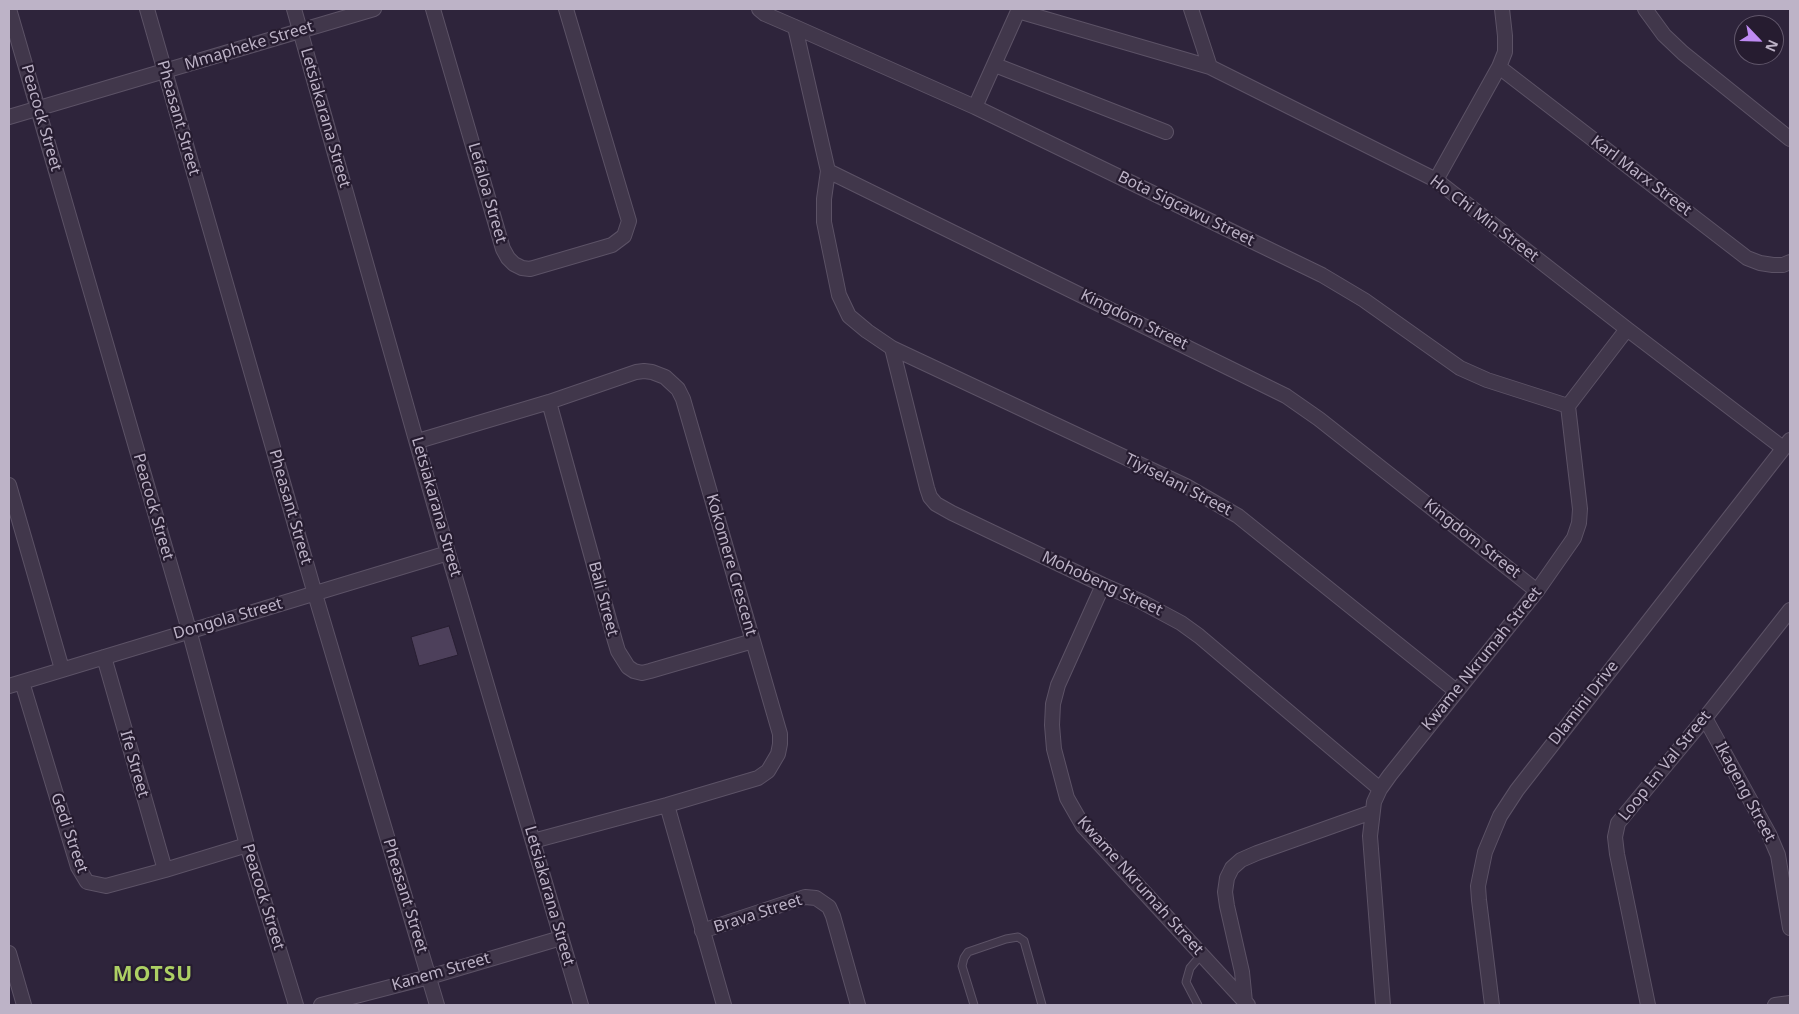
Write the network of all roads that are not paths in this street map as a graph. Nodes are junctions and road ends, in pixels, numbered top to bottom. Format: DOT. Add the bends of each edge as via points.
graph roads {
  1 [pos="10,9"];
  2 [pos="146,9"];
  3 [pos="294,9"];
  4 [pos="374,9"];
  5 [pos="433,9"];
  6 [pos="566,9"];
  7 [pos="759,9"];
  8 [pos="1191,9"];
  9 [pos="1502,9"];
  10 [pos="1645,9"];
  11 [pos="1019,10"];
  12 [pos="795,27"];
  13 [pos="300,30"];
  14 [pos="995,65"];
  15 [pos="1210,67"];
  16 [pos="1498,68"];
  17 [pos="165,71"];
  18 [pos="975,107"];
  19 [pos="38,110"];
  20 [pos="9,117"];
  21 [pos="1166,132"];
  22 [pos="1790,139"];
  23 [pos="828,171"];
  24 [pos="1436,180"];
  25 [pos="1790,262"];
  26 [pos="1627,329"];
  27 [pos="892,348"];
  28 [pos="549,402"];
  29 [pos="1568,406"];
  30 [pos="418,441"];
  31 [pos="1787,444"];
  32 [pos="9,485"];
  33 [pos="448,553"];
  34 [pos="1103,585"];
  35 [pos="1537,591"];
  36 [pos="315,594"];
  37 [pos="1790,610"];
  38 [pos="189,630"];
  39 [pos="753,641"];
  40 [pos="104,657"];
  41 [pos="62,669"];
  42 [pos="15,684"];
  43 [pos="1456,692"];
  44 [pos="1706,718"];
  45 [pos="1380,789"];
  46 [pos="667,805"];
  47 [pos="1372,812"];
  48 [pos="533,841"];
  49 [pos="247,845"];
  50 [pos="165,870"];
  51 [pos="1790,928"];
  52 [pos="702,931"];
  53 [pos="561,938"];
  54 [pos="9,953"];
  55 [pos="1201,955"];
  56 [pos="429,977"];
  57 [pos="1790,1003"];
  58 [pos="1246,1004"];
  59 [pos="24,1005"];
  60 [pos="296,1005"];
  61 [pos="321,1005"];
  62 [pos="437,1005"];
  63 [pos="581,1005"];
  64 [pos="724,1005"];
  65 [pos="858,1005"];
  66 [pos="974,1005"];
  67 [pos="1042,1005"];
  68 [pos="1198,1005"];
  69 [pos="1383,1005"];
  70 [pos="1492,1005"];
  71 [pos="1648,1005"];
  72 [pos="1775,1005"];
  1 -- 19 [label="street, Peacock Street"];
  2 -- 17 [label="street, Pheasant Street"];
  3 -- 13 [label="street, Letsiakarana Street"];
  4 -- 13 [label="street, Mmapheke Street"];
  5 -- 6 [label="street, Lefaloa Street" via="503,249 514,264 530,269 612,245 624,236 629,221"];
  7 -- 12 [label="street, Bota Sigcawu Street"];
  8 -- 15 [label="street"];
  9 -- 16 [label="street" via="1506,36"];
  10 -- 22 [label="street" via="1664,35 1683,53"];
  11 -- 14 [label="street"];
  11 -- 15 [label="street, Ho Chi Min Street"];
  12 -- 18 [label="street, Bota Sigcawu Street"];
  12 -- 23 [label="street"];
  13 -- 17 [label="street, Mmapheke Street"];
  13 -- 30 [label="street, Letsiakarana Street"];
  14 -- 18 [label="street"];
  14 -- 21 [label="street"];
  15 -- 24 [label="street, Ho Chi Min Street"];
  16 -- 24 [label="street"];
  16 -- 25 [label="street, Karl Marx Street" via="1747,258 1773,265"];
  17 -- 19 [label="street, Mmapheke Street"];
  17 -- 36 [label="street, Pheasant Street"];
  18 -- 29 [label="street, Bota Sigcawu Street" via="1322,275 1364,300 1460,368"];
  19 -- 20 [label="street, Mmapheke Street"];
  19 -- 38 [label="street, Peacock Street"];
  23 -- 27 [label="street, Tiyiselani Street" via="824,222 843,307 856,323"];
  23 -- 35 [label="street, Kingdom Street" via="1286,396"];
  24 -- 26 [label="street, Ho Chi Min Street"];
  26 -- 29 [label="street"];
  26 -- 31 [label="street, Ho Chi Min Street"];
  27 -- 34 [label="street, Mohobeng Street" via="932,500 952,513"];
  27 -- 43 [label="street, Tiyiselani Street" via="1186,486 1238,516"];
  28 -- 30 [label="street, Kokomere Crescent"];
  28 -- 39 [label="street, Kokomere Crescent" via="644,371 665,377 678,389"];
  28 -- 39 [label="street, Bali Street" via="615,641 628,667 642,673"];
  29 -- 35 [label="street, Kwame Nkrumah Street" via="1579,523 1571,543"];
  30 -- 33 [label="street, Letsiakarana Street"];
  31 -- 70 [label="street, Dlamini Drive" via="1523,782 1500,816 1485,852 1478,886"];
  32 -- 41 [label="street"];
  33 -- 36 [label="street, Dongola Street"];
  33 -- 48 [label="street, Letsiakarana Street"];
  34 -- 45 [label="street, Mohobeng Street" via="1161,611 1199,636"];
  34 -- 55 [label="street, Kwame Nkrumah Street" via="1058,685 1053,704 1052,738 1064,789 1083,826"];
  35 -- 43 [label="street, Kwame Nkrumah Street"];
  36 -- 38 [label="street, Dongola Street"];
  36 -- 56 [label="street, Pheasant Street"];
  37 -- 44 [label="street, Loop En Val Street"];
  38 -- 40 [label="street, Dongola Street"];
  38 -- 49 [label="street, Peacock Street"];
  39 -- 46 [label="street, Kokomere Crescent" via="780,734 774,763 758,778"];
  40 -- 41 [label="street, Dongola Street"];
  40 -- 50 [label="street, Ife Street"];
  41 -- 42 [label="street, Dongola Street"];
  42 -- 50 [label="street, Gedi Street" via="78,867 87,882 106,886"];
  43 -- 45 [label="street, Kwame Nkrumah Street"];
  44 -- 51 [label="street, Ikageng Street" via="1778,855"];
  44 -- 71 [label="street, Loop En Val Street" via="1621,818 1616,830 1617,854"];
  45 -- 47 [label="street, Kwame Nkrumah Street"];
  46 -- 48 [label="street, Kokomere Crescent"];
  46 -- 52 [label="street"];
  47 -- 58 [label="street" via="1257,853 1232,868 1225,892"];
  47 -- 69 [label="street, Kwame Nkrumah Street" via="1370,836"];
  48 -- 53 [label="street, Letsiakarana Street"];
  49 -- 50 [label="street, Gedi Street"];
  49 -- 60 [label="street, Peacock Street"];
  52 -- 64 [label="street"];
  52 -- 65 [label="street, Brava Street" via="805,897 816,898 829,907 833,916"];
  53 -- 56 [label="street, Kanem Street"];
  53 -- 63 [label="street, Letsiakarana Street"];
  54 -- 59 [label="street"];
  55 -- 58 [label="street, Kwame Nkrumah Street"];
  55 -- 68 [label="lane" via="1190,968 1186,982"];
  56 -- 61 [label="street, Kanem Street"];
  56 -- 62 [label="street, Pheasant Street"];
  57 -- 72 [label="street"];
  66 -- 67 [label="lane" via="962,966 964,958 968,952 1018,937 1024,941"];
}
